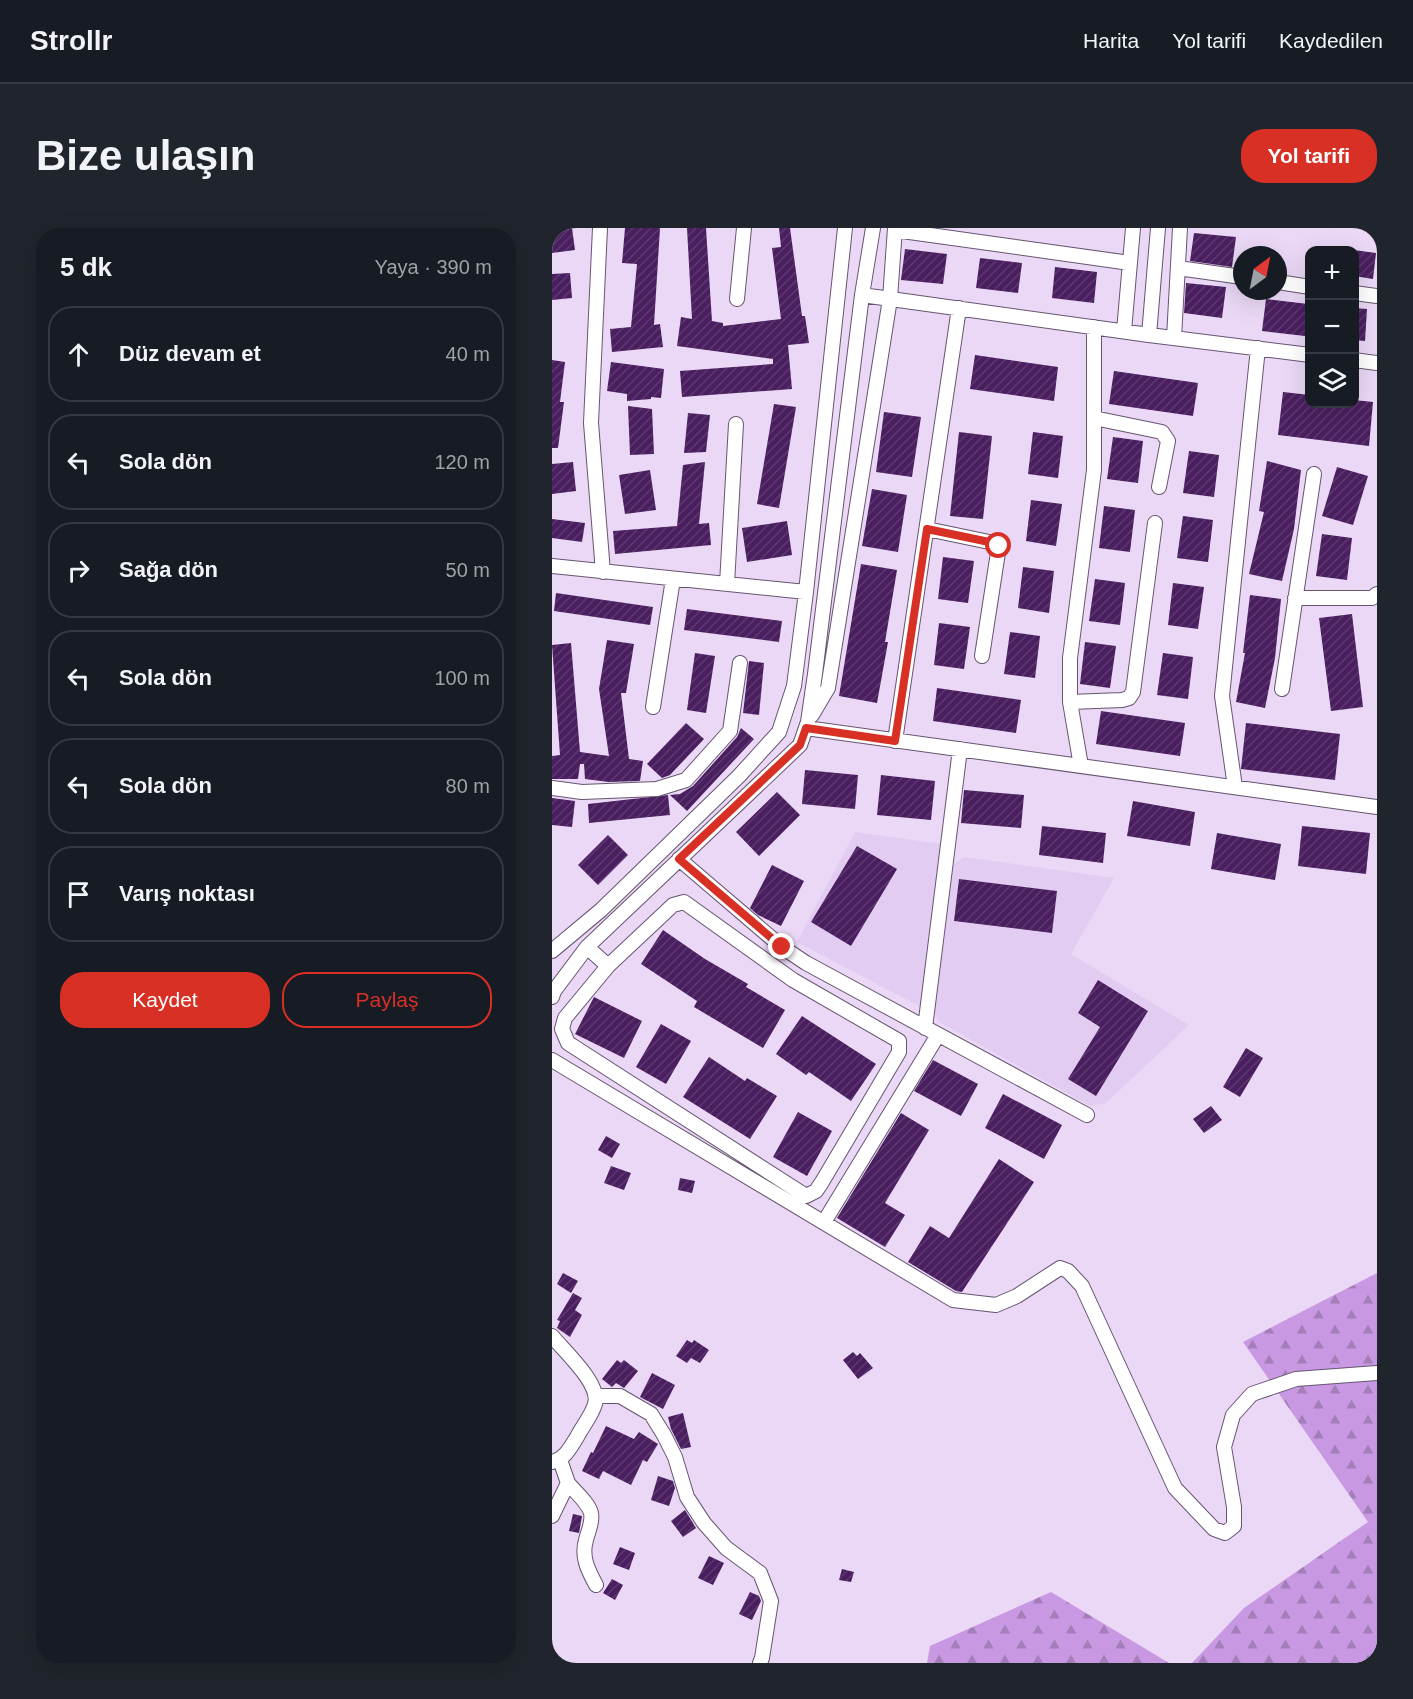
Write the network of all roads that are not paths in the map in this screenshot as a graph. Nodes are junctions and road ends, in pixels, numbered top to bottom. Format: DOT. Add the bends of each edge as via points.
graph roads {
  1 [pos="600,228"];
  2 [pos="744,228"];
  3 [pos="845,228"];
  4 [pos="873,228"];
  5 [pos="1133,228"];
  6 [pos="1158,228"];
  7 [pos="1180,228"];
  8 [pos="895,229"];
  9 [pos="1130,263"];
  10 [pos="1178,268"];
  11 [pos="1233,276"];
  12 [pos="1287,283"];
  13 [pos="1305,286"];
  14 [pos="1359,294"];
  15 [pos="862,295"];
  16 [pos="1377,296"];
  17 [pos="890,298"];
  18 [pos="737,299"];
  19 [pos="959,308"];
  20 [pos="1094,327"];
  21 [pos="1124,331"];
  22 [pos="1149,335"];
  23 [pos="1174,338"];
  24 [pos="1258,348"];
  25 [pos="1305,354"];
  26 [pos="1359,361"];
  27 [pos="1377,363"];
  28 [pos="1094,418"];
  29 [pos="736,424"];
  30 [pos="1314,474"];
  31 [pos="1159,487"];
  32 [pos="1155,522"];
  33 [pos="927,529"];
  34 [pos="552,566"];
  35 [pos="603,572"];
  36 [pos="673,579"];
  37 [pos="727,584"];
  38 [pos="806,592"];
  39 [pos="1377,594"];
  40 [pos="1296,598"];
  41 [pos="982,656"];
  42 [pos="740,663"];
  43 [pos="1282,689"];
  44 [pos="1070,702"];
  45 [pos="653,706"];
  46 [pos="807,725"];
  47 [pos="895,741"];
  48 [pos="960,749"];
  49 [pos="1081,766"];
  50 [pos="1235,787"];
  51 [pos="552,788"];
  52 [pos="1377,807"];
  53 [pos="679,859"];
  54 [pos="587,947"];
  55 [pos="552,951"];
  56 [pos="806,963"];
  57 [pos="608,966"];
  58 [pos="793,980"];
  59 [pos="552,997"];
  60 [pos="925,1028"];
  61 [pos="938,1035"];
  62 [pos="552,1060"];
  63 [pos="1087,1115"];
  64 [pos="824,1222"];
  65 [pos="552,1336"];
  66 [pos="1377,1372"];
  67 [pos="596,1396"];
  68 [pos="556,1461"];
  69 [pos="568,1484"];
  70 [pos="552,1516"];
  71 [pos="597,1585"];
  72 [pos="760,1663"];
  1 -- 35 [label="street" via="591,423"];
  2 -- 18 [label="street"];
  3 -- 38 [label="street"];
  4 -- 15 [label="street"];
  5 -- 9 [label="street"];
  6 -- 22 [label="street"];
  7 -- 10 [label="street"];
  8 -- 9 [label="street"];
  8 -- 17 [label="street"];
  9 -- 21 [label="street"];
  10 -- 11 [label="street"];
  10 -- 23 [label="street"];
  12 -- 13 [label="street"];
  14 -- 16 [label="street"];
  15 -- 17 [label="street"];
  15 -- 46 [label="street"];
  17 -- 19 [label="street"];
  17 -- 46 [label="street" via="828,688"];
  19 -- 20 [label="street"];
  19 -- 33 [label="street"];
  20 -- 21 [label="street"];
  20 -- 28 [label="street"];
  21 -- 22 [label="street"];
  22 -- 23 [label="street"];
  23 -- 24 [label="street"];
  24 -- 25 [label="street"];
  24 -- 50 [label="street" via="1222,696"];
  26 -- 27 [label="street"];
  28 -- 31 [label="street" via="1166,436"];
  28 -- 44 [label="street" via="1094,470 1070,658"];
  29 -- 37 [label="street"];
  30 -- 40 [label="street"];
  32 -- 44 [label="street" via="1133,692 1122,700"];
  33 -- 41 [label="street" via="999,546"];
  33 -- 47 [label="street"];
  34 -- 35 [label="street"];
  35 -- 36 [label="street"];
  36 -- 37 [label="street"];
  36 -- 45 [label="street"];
  37 -- 38 [label="street"];
  38 -- 55 [label="street" via="794,686 779,732 609,902"];
  39 -- 40 [label="street" via="1372,598"];
  40 -- 43 [label="street"];
  42 -- 51 [label="street" via="730,732 686,780 657,789 582,792"];
  44 -- 49 [label="street"];
  46 -- 47 [label="street"];
  46 -- 53 [label="street" via="800,745"];
  47 -- 48 [label="street"];
  48 -- 49 [label="street"];
  48 -- 60 [label="street"];
  49 -- 50 [label="street"];
  50 -- 52 [label="street"];
  53 -- 54 [label="street"];
  53 -- 56 [label="street"];
  54 -- 57 [label="street"];
  54 -- 59 [label="street"];
  56 -- 58 [label="street"];
  56 -- 60 [label="street"];
  57 -- 58 [label="street" via="673,905 684,902"];
  57 -- 58 [label="street" via="565,1018 562,1029 568,1043 806,1196 816,1191 828,1172 899,1052 899,1041"];
  60 -- 61 [label="street"];
  61 -- 63 [label="street"];
  61 -- 64 [label="street"];
  62 -- 64 [label="street"];
  64 -- 66 [label="street" via="953,1300 996,1305 1060,1268 1068,1271 1082,1286 1175,1488 1214,1529 1225,1533 1234,1526 1234,1507 1224,1447 1233,1415 1252,1394 1296,1379"];
  65 -- 67 [label="street" via="592,1384"];
  67 -- 68 [label="street" via="567,1453"];
  67 -- 72 [label="street" via="620,1396 651,1414 675,1457 687,1497 704,1523 726,1548 760,1573 771,1601"];
  68 -- 69 [label="street"];
  69 -- 70 [label="street"];
  69 -- 71 [label="street" via="591,1513 584,1552"];
}
